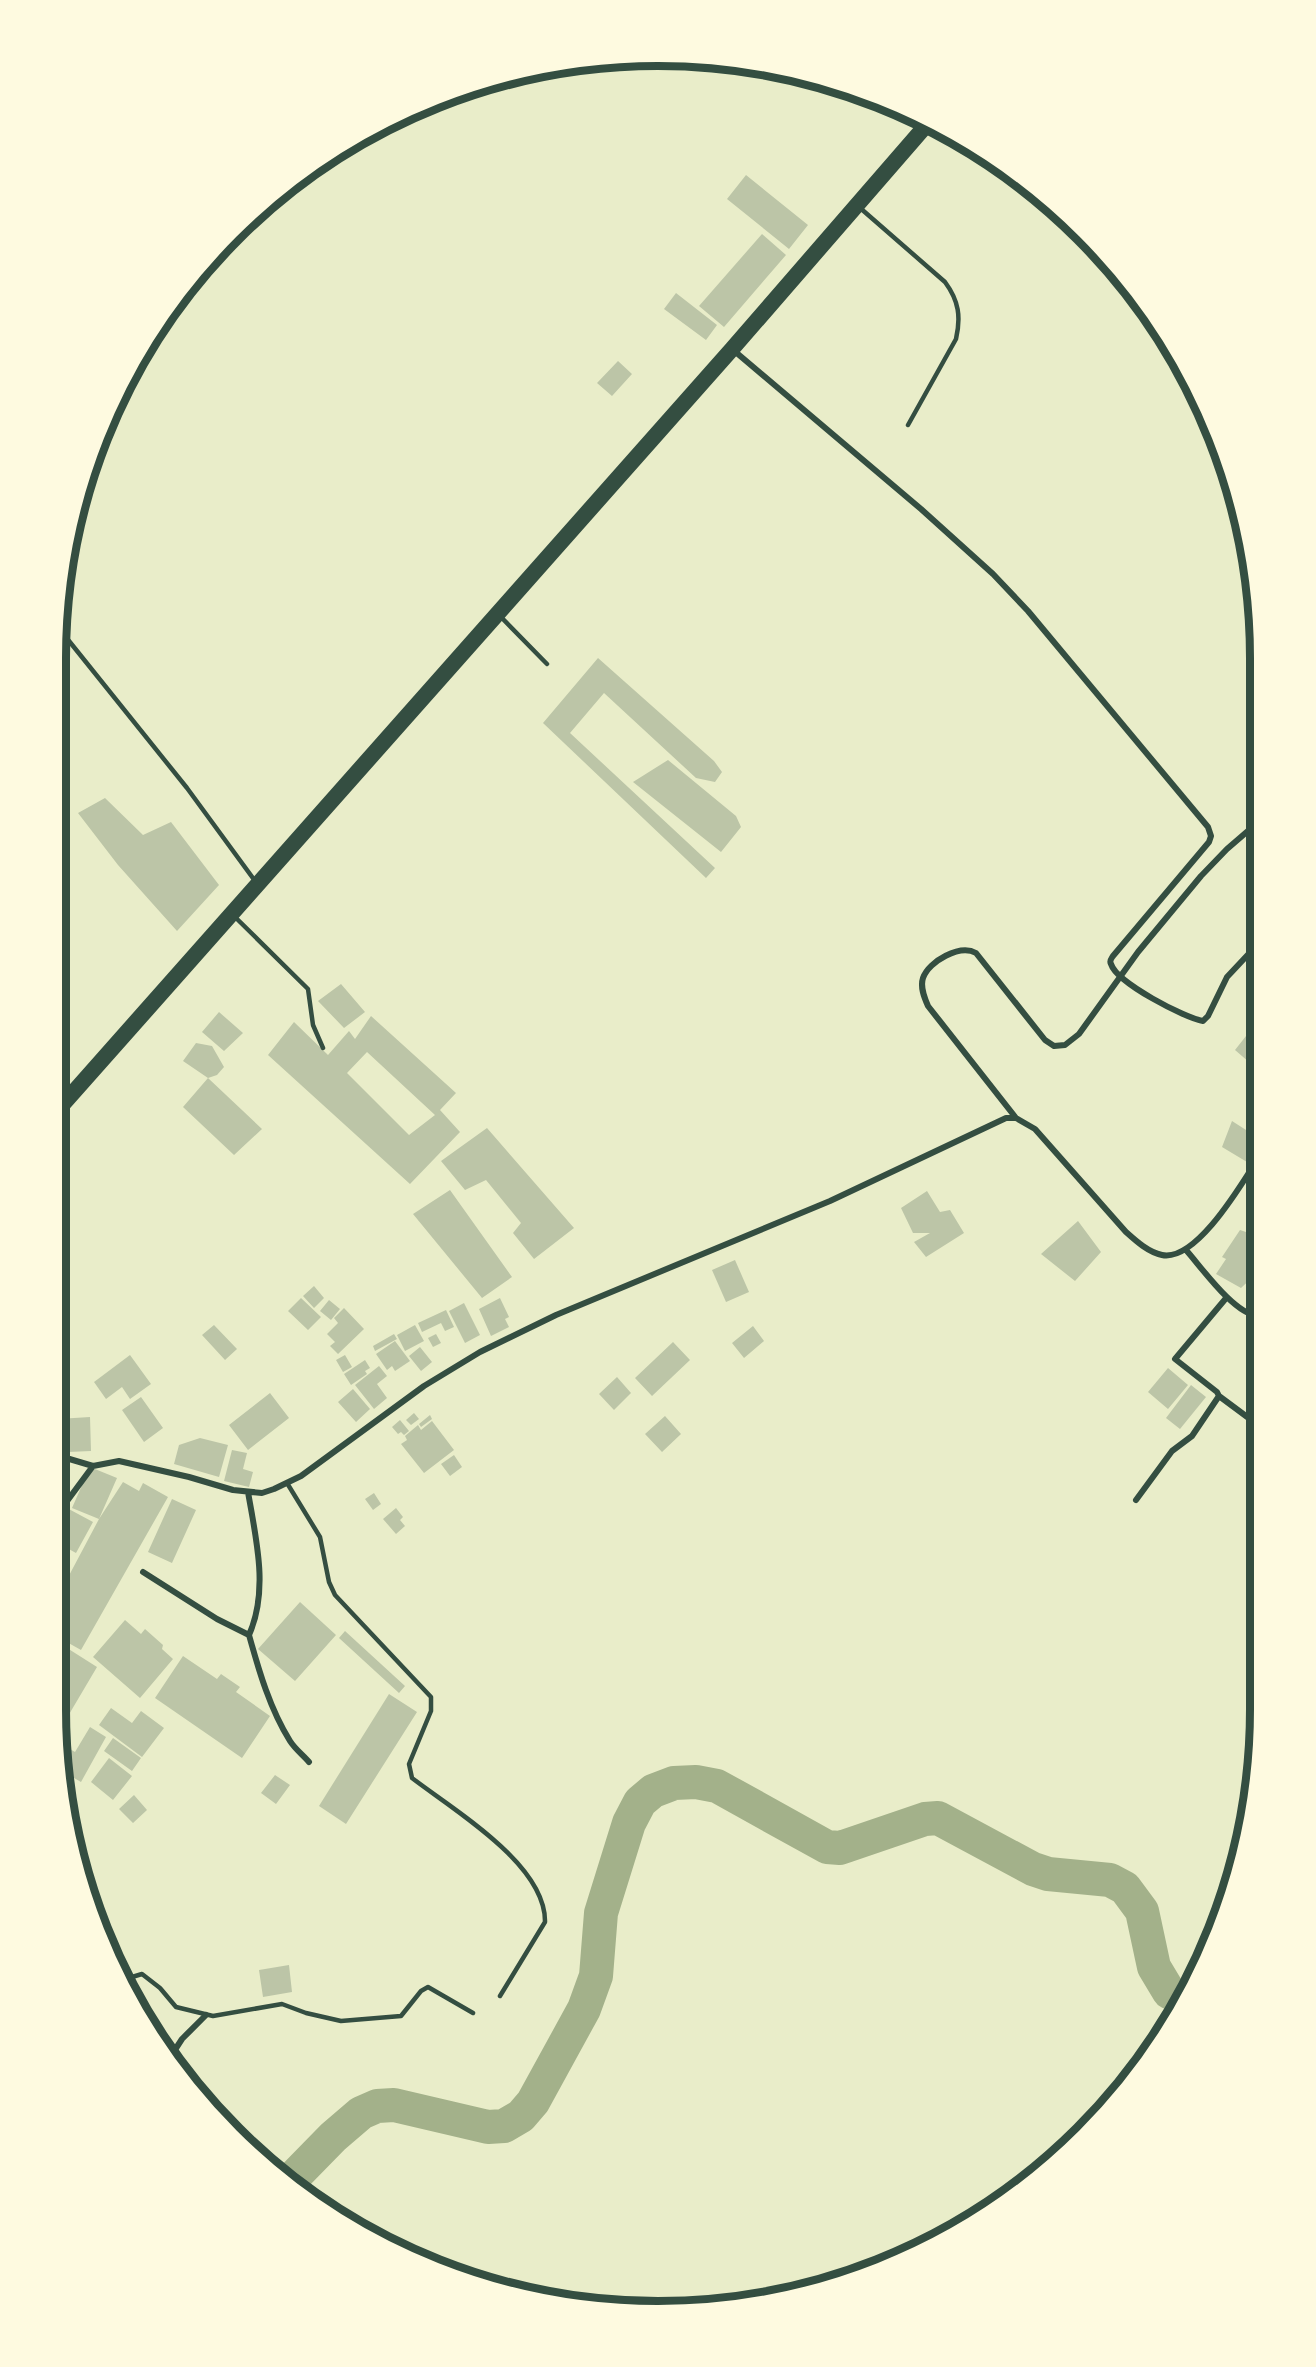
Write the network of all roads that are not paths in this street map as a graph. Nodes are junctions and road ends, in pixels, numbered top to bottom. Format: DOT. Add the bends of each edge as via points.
graph roads {
  1 [pos="923,129"];
  2 [pos="857,205"];
  3 [pos="732,349"];
  4 [pos="908,425"];
  5 [pos="498,615"];
  6 [pos="67,638"];
  7 [pos="547,664"];
  8 [pos="1250,829"];
  9 [pos="259,885"];
  10 [pos="231,913"];
  11 [pos="1250,952"];
  12 [pos="1120,975"];
  13 [pos="323,1048"];
  14 [pos="66,1101"];
  15 [pos="1016,1118"];
  16 [pos="1250,1171"];
  17 [pos="1186,1250"];
  18 [pos="1227,1297"];
  19 [pos="1250,1314"];
  20 [pos="1219,1396"];
  21 [pos="1250,1419"];
  22 [pos="66,1458"];
  23 [pos="93,1466"];
  24 [pos="286,1483"];
  25 [pos="248,1492"];
  26 [pos="1136,1500"];
  27 [pos="66,1502"];
  28 [pos="143,1572"];
  29 [pos="249,1635"];
  30 [pos="309,1762"];
  31 [pos="130,1977"];
  32 [pos="500,1996"];
  33 [pos="473,2013"];
  34 [pos="206,2015"];
  35 [pos="175,2050"];
  1 -- 2 [label="highway"];
  2 -- 3 [label="highway"];
  2 -- 4 [label="lane" via="945,282 959,309 956,339"];
  3 -- 5 [label="highway"];
  3 -- 12 [label="street" via="993,574 1208,826 1209,842 1110,961"];
  5 -- 7 [label="lane"];
  5 -- 9 [label="highway"];
  6 -- 9 [label="lane"];
  8 -- 12 [label="street" via="1201,876"];
  9 -- 10 [label="highway"];
  10 -- 13 [label="lane" via="308,989 313,1025"];
  10 -- 14 [label="highway"];
  11 -- 12 [label="street" via="1227,977 1203,1021 1154,999"];
  12 -- 15 [label="street" via="1079,1034 1059,1047 1046,1040 976,953 958,951 928,969 922,986 928,1006"];
  15 -- 17 [label="street" via="1035,1129 1138,1242 1163,1255"];
  15 -- 24 [label="street" via="997,1121 830,1201 556,1315 490,1347 424,1386"];
  16 -- 17 [label="street" via="1222,1213"];
  17 -- 18 [label="street"];
  18 -- 19 [label="street"];
  18 -- 20 [label="street" via="1175,1359"];
  20 -- 21 [label="street"];
  20 -- 26 [label="street" via="1192,1436 1172,1451"];
  22 -- 23 [label="street"];
  23 -- 25 [label="street" via="119,1461"];
  23 -- 27 [label="street"];
  24 -- 25 [label="street" via="262,1493"];
  24 -- 32 [label="lane" via="317,1529 335,1595 431,1697 431,1711 409,1764 412,1778 493,1838 520,1865 539,1897 545,1922"];
  25 -- 29 [label="street" via="260,1597"];
  28 -- 29 [label="street"];
  29 -- 30 [label="street" via="275,1710 291,1742"];
  31 -- 34 [label="lane" via="142,1974 176,2007"];
  33 -- 34 [label="lane" via="428,1987 402,2016 341,2022 282,2004"];
  34 -- 35 [label="street"];
}
